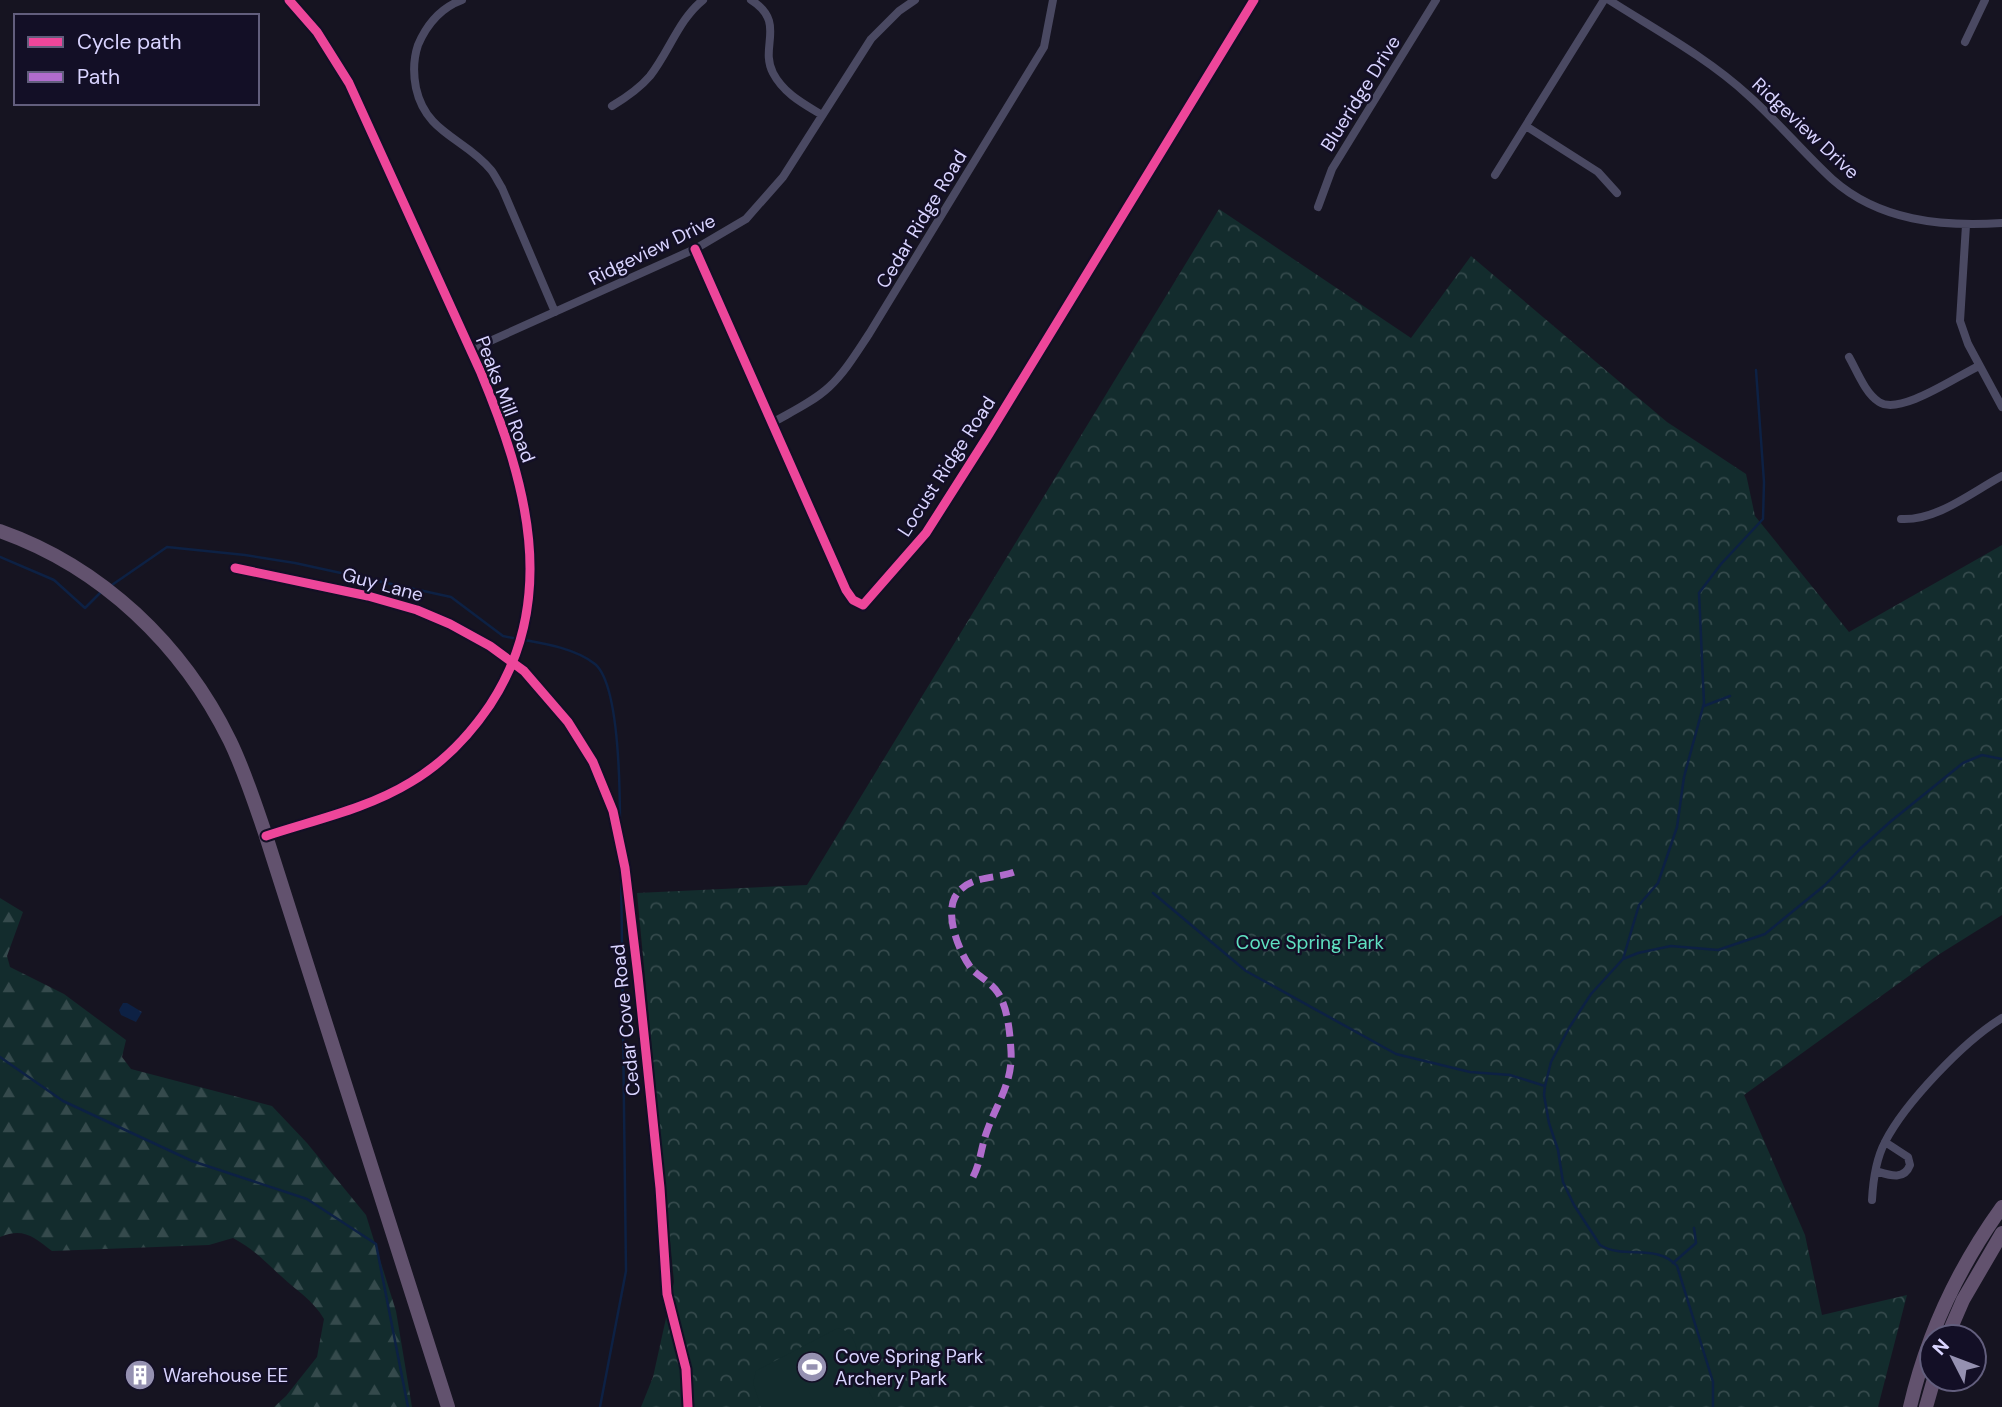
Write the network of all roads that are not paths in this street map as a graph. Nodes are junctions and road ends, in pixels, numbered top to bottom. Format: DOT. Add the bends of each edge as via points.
graph roads {
  1 [pos="289,0"];
  2 [pos="462,0"];
  3 [pos="703,0"];
  4 [pos="751,0"];
  5 [pos="915,0"];
  6 [pos="1053,0"];
  7 [pos="1254,0"];
  8 [pos="1436,0"];
  9 [pos="1606,0"];
  10 [pos="1985,0"];
  11 [pos="1965,42"];
  12 [pos="612,106"];
  13 [pos="822,115"];
  14 [pos="1526,125"];
  15 [pos="1496,175"];
  16 [pos="1617,193"];
  17 [pos="1318,207"];
  18 [pos="2002,223"];
  19 [pos="1966,225"];
  20 [pos="695,249"];
  21 [pos="555,312"];
  22 [pos="470,350"];
  23 [pos="1850,357"];
  24 [pos="1979,366"];
  25 [pos="2002,407"];
  26 [pos="772,423"];
  27 [pos="2002,476"];
  28 [pos="1901,519"];
  29 [pos="0,531"];
  30 [pos="235,568"];
  31 [pos="513,661"];
  32 [pos="266,836"];
  33 [pos="2002,1018"];
  34 [pos="1885,1142"];
  35 [pos="1876,1171"];
  36 [pos="1872,1200"];
  37 [pos="2002,1207"];
  38 [pos="2002,1233"];
  39 [pos="1953,1323"];
  40 [pos="448,1407"];
  41 [pos="688,1407"];
  42 [pos="1910,1407"];
  1 -- 22 [label="street, Peaks Mill Road" via="317,32 349,83"];
  2 -- 21 [label="street" via="437,14 422,35 414,56 418,99 440,131 491,169"];
  3 -- 12 [label="street" via="645,82"];
  4 -- 13 [label="street" via="770,23 773,74 794,99"];
  5 -- 13 [label="street, Ridgeview Drive" via="871,39"];
  6 -- 26 [label="street, Cedar Ridge Road" via="1044,47 869,334 827,388"];
  7 -- 26 [label="street, Locust Ridge Road" via="940,511 912,551 863,605 846,590"];
  8 -- 17 [label="street, Blueridge Drive" via="1332,169"];
  9 -- 14 [label="street"];
  9 -- 19 [label="street, Ridgeview Drive" via="1734,83 1834,180 1857,196 1903,216"];
  10 -- 11 [label="street"];
  13 -- 20 [label="street, Ridgeview Drive" via="783,177 746,219"];
  14 -- 15 [label="street"];
  14 -- 16 [label="street" via="1598,172"];
  18 -- 19 [label="street, Ridgeview Drive"];
  19 -- 24 [label="street" via="1961,321"];
  20 -- 21 [label="street, Ridgeview Drive"];
  20 -- 26 [label="street, Locust Ridge Road"];
  21 -- 22 [label="street, Ridgeview Drive"];
  22 -- 31 [label="street, Peaks Mill Road" via="508,446 527,523 529,596"];
  23 -- 24 [label="street" via="1868,390 1887,406 1904,404"];
  24 -- 25 [label="street"];
  27 -- 28 [label="street" via="1937,511"];
  29 -- 32 [label="highway" via="55,554 92,577 167,646 219,718"];
  30 -- 31 [label="street, Guy Lane" via="417,610"];
  31 -- 32 [label="street, Peaks Mill Road" via="482,717 429,770 370,802"];
  31 -- 41 [label="street, Cedar Cove Road" via="576,734 600,777 615,820 638,976 667,1294 686,1369"];
  32 -- 40 [label="highway"];
  33 -- 34 [label="street" via="1947,1065"];
  34 -- 35 [label="street"];
  34 -- 35 [label="street" via="1908,1157 1910,1165 1901,1175"];
  35 -- 36 [label="street"];
  37 -- 42 [label="highway" via="1970,1255 1941,1312"];
  38 -- 39 [label="highway"];
}
